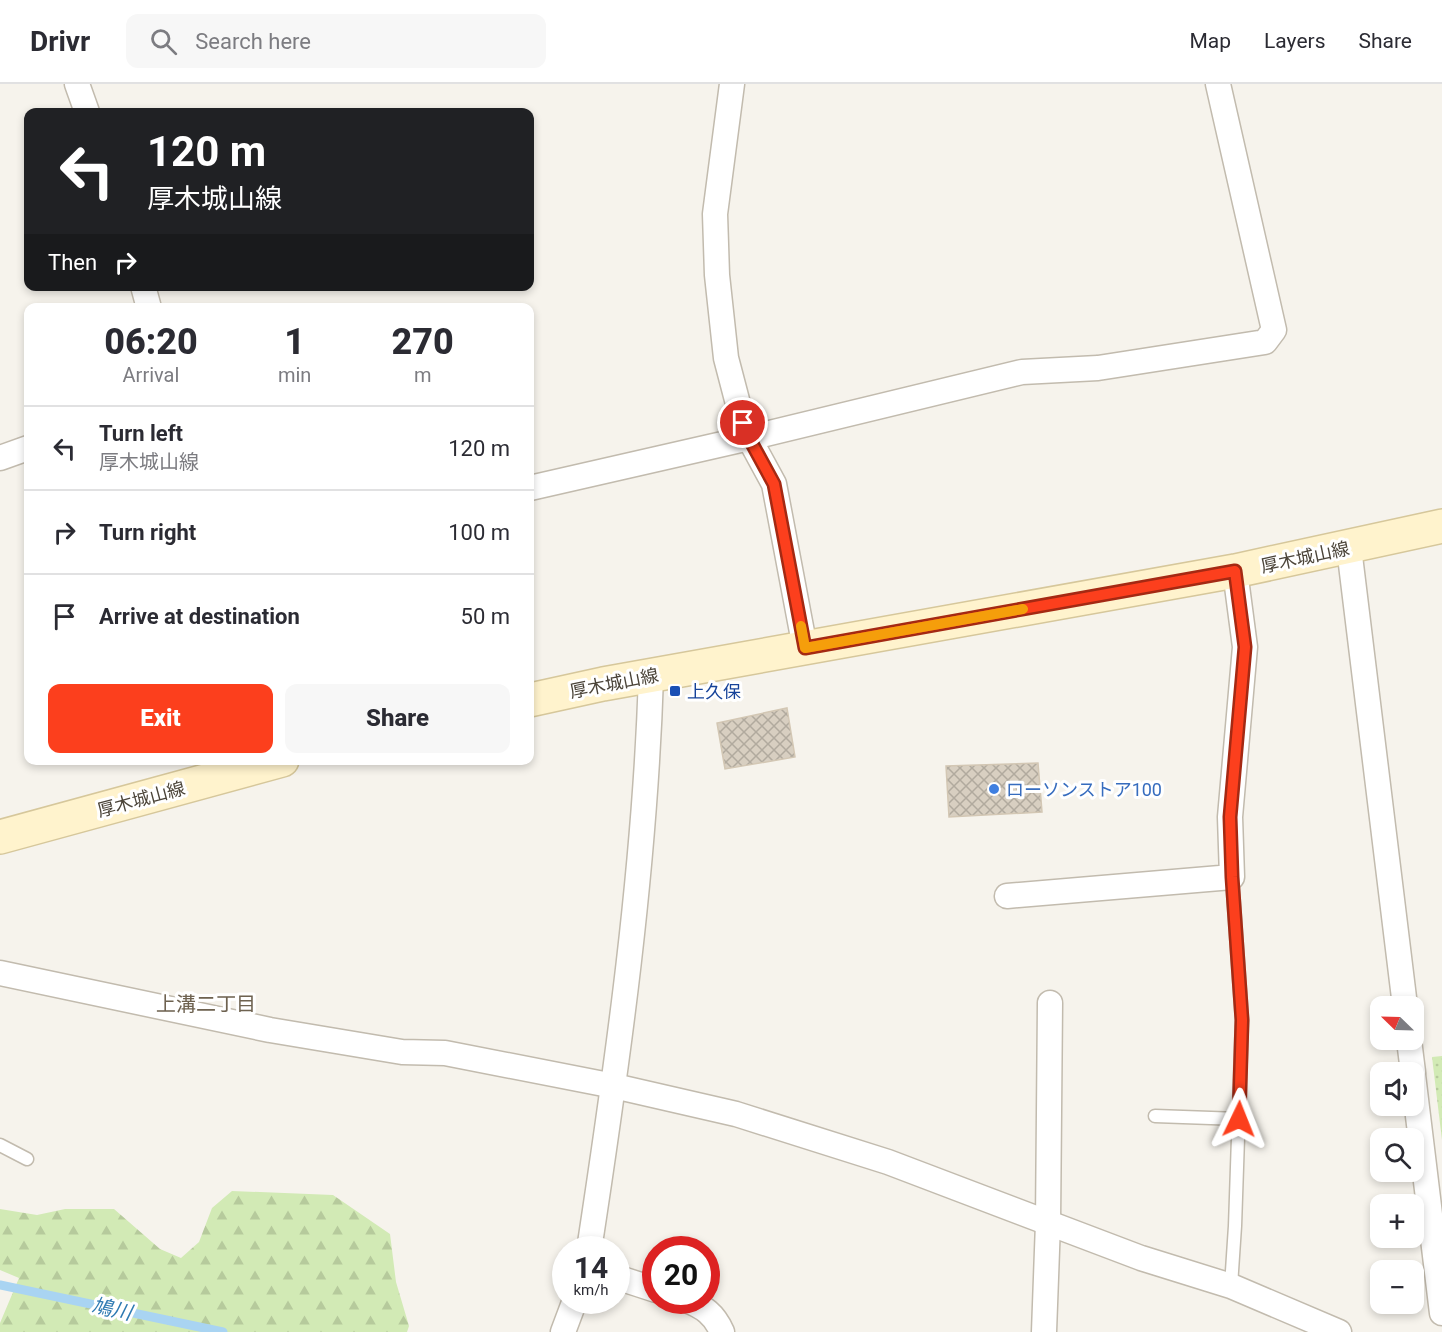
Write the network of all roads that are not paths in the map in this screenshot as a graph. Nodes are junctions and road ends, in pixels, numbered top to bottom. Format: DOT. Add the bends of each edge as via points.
graph roads {
  1 [pos="77,84"];
  2 [pos="732,84"];
  3 [pos="1218,84"];
  4 [pos="86,108"];
  5 [pos="749,438"];
  6 [pos="24,449"];
  7 [pos="0,458"];
  8 [pos="534,487"];
  9 [pos="1442,526"];
  10 [pos="1349,548"];
  11 [pos="1235,571"];
  12 [pos="805,648"];
  13 [pos="651,676"];
  14 [pos="534,699"];
  15 [pos="264,765"];
  16 [pos="0,837"];
  17 [pos="1232,877"];
  18 [pos="1007,896"];
  19 [pos="0,973"];
  20 [pos="1404,996"];
  21 [pos="1050,1004"];
  22 [pos="614,1086"];
  23 [pos="1155,1116"];
  24 [pos="1418,1116"];
  25 [pos="1239,1119"];
  26 [pos="0,1145"];
  27 [pos="27,1159"];
  28 [pos="1048,1223"];
  29 [pos="592,1236"];
  30 [pos="1231,1286"];
  31 [pos="1442,1313"];
  32 [pos="570,1314"];
  33 [pos="712,1314"];
  34 [pos="563,1332"];
  35 [pos="723,1332"];
  36 [pos="1044,1332"];
  37 [pos="1339,1332"];
  1 -- 4 [label="street"];
  2 -- 5 [label="street" via="715,214 717,275 726,358"];
  3 -- 5 [label="street" via="1274,330 1265,342 1098,368 1022,372"];
  5 -- 8 [label="street"];
  5 -- 12 [label="street" via="774,484"];
  6 -- 7 [label="street"];
  9 -- 10 [label="main road, 厚木城山線"];
  10 -- 11 [label="main road, 厚木城山線"];
  10 -- 20 [label="street"];
  11 -- 12 [label="main road, 厚木城山線"];
  11 -- 17 [label="street" via="1245,647 1230,806"];
  12 -- 13 [label="main road, 厚木城山線"];
  13 -- 14 [label="main road, 厚木城山線"];
  13 -- 22 [label="street" via="644,812"];
  15 -- 16 [label="main road, 厚木城山線"];
  17 -- 18 [label="street"];
  17 -- 25 [label="lane" via="1242,1020"];
  19 -- 22 [label="street" via="270,1030 402,1052 445,1053"];
  21 -- 28 [label="street"];
  22 -- 28 [label="street" via="736,1114 888,1162"];
  22 -- 29 [label="street"];
  23 -- 25 [label="lane"];
  24 -- 31 [label="street"];
  25 -- 30 [label="lane"];
  26 -- 27 [label="lane"];
  28 -- 30 [label="street"];
  28 -- 36 [label="street"];
  30 -- 37 [label="street"];
  32 -- 34 [label="street"];
  33 -- 35 [label="street"];
}
